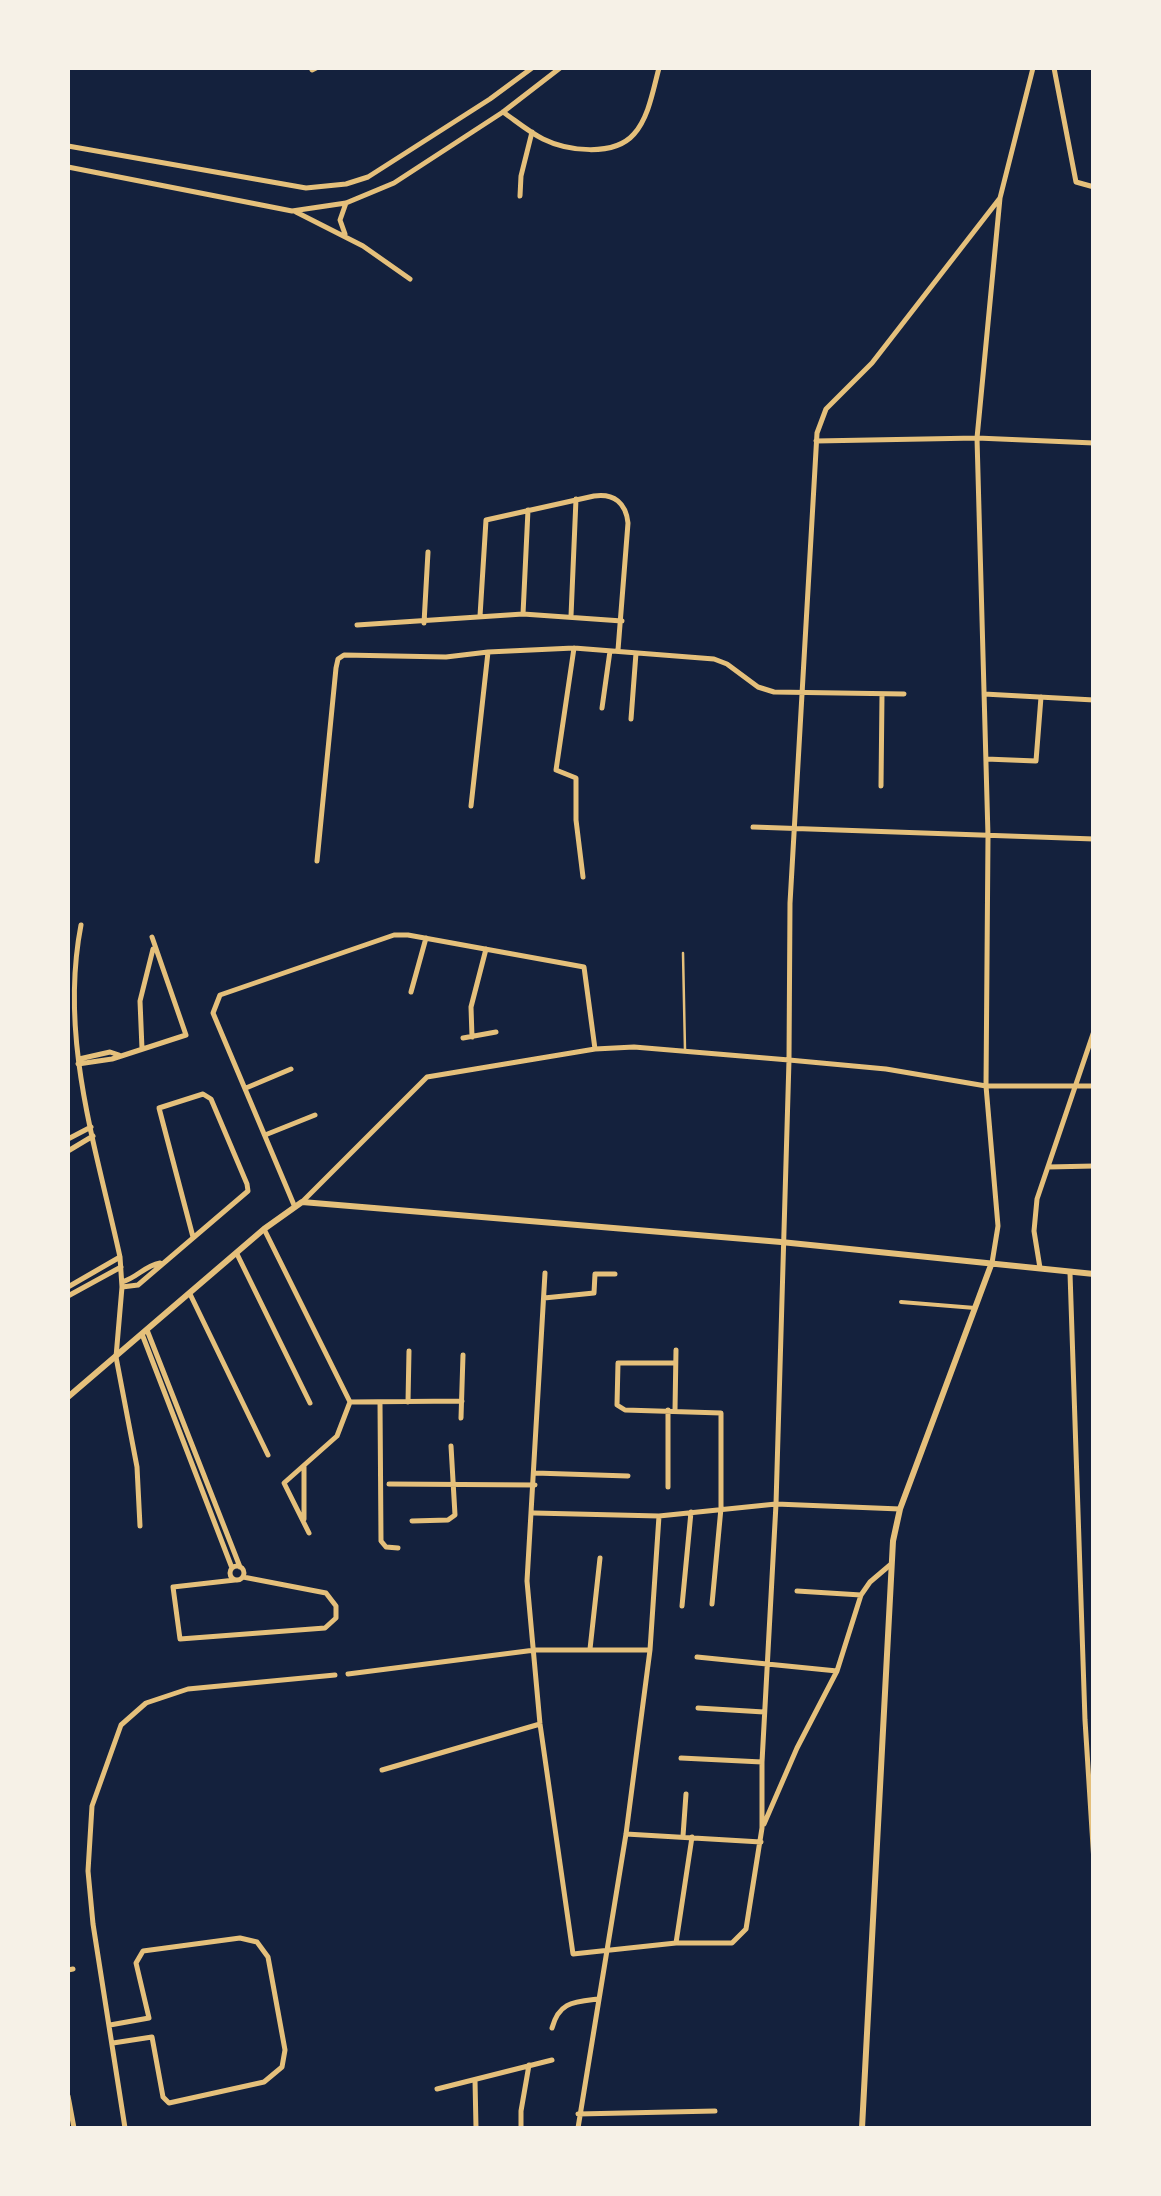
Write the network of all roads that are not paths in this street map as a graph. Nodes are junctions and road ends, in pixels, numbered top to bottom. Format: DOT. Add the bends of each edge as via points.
graph roads {
  1 [pos="560,68"];
  2 [pos="659,68"];
  3 [pos="1033,68"];
  4 [pos="1054,68"];
  5 [pos="527,69"];
  6 [pos="503,112"];
  7 [pos="532,132"];
  8 [pos="68,146"];
  9 [pos="68,166"];
  10 [pos="1094,186"];
  11 [pos="520,196"];
  12 [pos="1000,198"];
  13 [pos="346,203"];
  14 [pos="292,211"];
  15 [pos="347,236"];
  16 [pos="410,279"];
  17 [pos="977,438"];
  18 [pos="816,441"];
  19 [pos="1094,443"];
  20 [pos="576,500"];
  21 [pos="528,510"];
  22 [pos="428,552"];
  23 [pos="523,614"];
  24 [pos="480,616"];
  25 [pos="571,617"];
  26 [pos="622,621"];
  27 [pos="424,622"];
  28 [pos="357,626"];
  29 [pos="574,648"];
  30 [pos="614,651"];
  31 [pos="488,652"];
  32 [pos="636,653"];
  33 [pos="904,694"];
  34 [pos="984,694"];
  35 [pos="802,695"];
  36 [pos="882,695"];
  37 [pos="1041,697"];
  38 [pos="1094,700"];
  39 [pos="602,708"];
  40 [pos="631,719"];
  41 [pos="986,759"];
  42 [pos="881,786"];
  43 [pos="472,806"];
  44 [pos="753,827"];
  45 [pos="794,828"];
  46 [pos="988,836"];
  47 [pos="1094,839"];
  48 [pos="316,861"];
  49 [pos="583,877"];
  50 [pos="82,926"];
  51 [pos="152,937"];
  52 [pos="426,938"];
  53 [pos="154,947"];
  54 [pos="486,949"];
  55 [pos="683,953"];
  56 [pos="71,977"];
  57 [pos="411,992"];
  58 [pos="1094,1031"];
  59 [pos="496,1032"];
  60 [pos="472,1036"];
  61 [pos="463,1038"];
  62 [pos="142,1049"];
  63 [pos="595,1050"];
  64 [pos="685,1052"];
  65 [pos="789,1060"];
  66 [pos="77,1062"];
  67 [pos="291,1069"];
  68 [pos="986,1086"];
  69 [pos="1074,1086"];
  70 [pos="1094,1086"];
  71 [pos="246,1088"];
  72 [pos="315,1115"];
  73 [pos="92,1127"];
  74 [pos="94,1136"];
  75 [pos="265,1136"];
  76 [pos="68,1139"];
  77 [pos="68,1151"];
  78 [pos="1094,1166"];
  79 [pos="1048,1167"];
  80 [pos="298,1204"];
  81 [pos="264,1229"];
  82 [pos="193,1237"];
  83 [pos="781,1242"];
  84 [pos="237,1254"];
  85 [pos="120,1257"];
  86 [pos="991,1265"];
  87 [pos="121,1267"];
  88 [pos="1040,1271"];
  89 [pos="545,1273"];
  90 [pos="1070,1273"];
  91 [pos="616,1274"];
  92 [pos="1094,1274"];
  93 [pos="122,1285"];
  94 [pos="68,1287"];
  95 [pos="190,1294"];
  96 [pos="68,1296"];
  97 [pos="544,1298"];
  98 [pos="901,1302"];
  99 [pos="975,1308"];
  100 [pos="144,1332"];
  101 [pos="676,1350"];
  102 [pos="409,1351"];
  103 [pos="464,1354"];
  104 [pos="116,1356"];
  105 [pos="675,1363"];
  106 [pos="68,1397"];
  107 [pos="462,1401"];
  108 [pos="350,1402"];
  109 [pos="380,1402"];
  110 [pos="408,1402"];
  111 [pos="310,1404"];
  112 [pos="671,1410"];
  113 [pos="462,1418"];
  114 [pos="451,1446"];
  115 [pos="268,1455"];
  116 [pos="304,1466"];
  117 [pos="535,1473"];
  118 [pos="628,1476"];
  119 [pos="389,1484"];
  120 [pos="453,1484"];
  121 [pos="535,1485"];
  122 [pos="668,1487"];
  123 [pos="210,1499"];
  124 [pos="776,1504"];
  125 [pos="720,1508"];
  126 [pos="900,1509"];
  127 [pos="691,1512"];
  128 [pos="534,1513"];
  129 [pos="659,1516"];
  130 [pos="412,1521"];
  131 [pos="304,1522"];
  132 [pos="140,1526"];
  133 [pos="309,1533"];
  134 [pos="398,1548"];
  135 [pos="600,1558"];
  136 [pos="890,1565"];
  137 [pos="240,1566"];
  138 [pos="232,1568"];
  139 [pos="239,1578"];
  140 [pos="797,1591"];
  141 [pos="862,1595"];
  142 [pos="712,1604"];
  143 [pos="682,1606"];
  144 [pos="590,1649"];
  145 [pos="534,1650"];
  146 [pos="650,1650"];
  147 [pos="696,1657"];
  148 [pos="766,1662"];
  149 [pos="838,1671"];
  150 [pos="348,1674"];
  151 [pos="336,1675"];
  152 [pos="1094,1687"];
  153 [pos="1084,1688"];
  154 [pos="698,1708"];
  155 [pos="764,1712"];
  156 [pos="540,1724"];
  157 [pos="681,1758"];
  158 [pos="762,1762"];
  159 [pos="382,1770"];
  160 [pos="686,1794"];
  161 [pos="762,1828"];
  162 [pos="626,1834"];
  163 [pos="683,1837"];
  164 [pos="692,1838"];
  165 [pos="762,1842"];
  166 [pos="1094,1862"];
  167 [pos="676,1943"];
  168 [pos="607,1950"];
  169 [pos="598,1999"];
  170 [pos="110,2026"];
  171 [pos="552,2028"];
  172 [pos="113,2043"];
  173 [pos="552,2060"];
  174 [pos="528,2066"];
  175 [pos="476,2080"];
  176 [pos="437,2089"];
  177 [pos="68,2096"];
  178 [pos="715,2110"];
  179 [pos="578,2114"];
  180 [pos="72,2128"];
  181 [pos="125,2128"];
  182 [pos="476,2128"];
  183 [pos="521,2128"];
  184 [pos="578,2128"];
  185 [pos="862,2128"];
  1 -- 6 [label="street"];
  2 -- 7 [label="street" via="646,116 626,142 575,148"];
  3 -- 12 [label="street"];
  4 -- 10 [label="street" via="1076,182"];
  5 -- 8 [label="street" via="368,177 346,184 306,188"];
  6 -- 7 [label="street"];
  6 -- 13 [label="street" via="394,183"];
  7 -- 11 [label="street"];
  9 -- 14 [label="street"];
  12 -- 17 [label="street"];
  12 -- 18 [label="street" via="872,363 826,409"];
  13 -- 14 [label="street"];
  13 -- 15 [label="street" via="340,220"];
  14 -- 15 [label="street"];
  15 -- 16 [label="street"];
  17 -- 18 [label="street"];
  17 -- 19 [label="street"];
  17 -- 34 [label="street"];
  18 -- 35 [label="street"];
  20 -- 21 [label="street"];
  20 -- 25 [label="street"];
  20 -- 26 [label="street" via="610,496 627,513"];
  21 -- 23 [label="street"];
  21 -- 24 [label="street" via="484,522"];
  22 -- 27 [label="street"];
  23 -- 24 [label="street"];
  23 -- 25 [label="street"];
  24 -- 27 [label="street"];
  25 -- 26 [label="street"];
  26 -- 30 [label="street"];
  27 -- 28 [label="street"];
  29 -- 30 [label="street"];
  29 -- 31 [label="street"];
  29 -- 49 [label="street" via="556,770 576,778"];
  30 -- 32 [label="street"];
  30 -- 39 [label="street"];
  31 -- 43 [label="street"];
  31 -- 48 [label="street" via="340,657"];
  32 -- 35 [label="street" via="718,660 761,688"];
  32 -- 40 [label="street"];
  33 -- 36 [label="street"];
  34 -- 37 [label="street"];
  34 -- 41 [label="street"];
  35 -- 36 [label="street"];
  35 -- 45 [label="street"];
  36 -- 42 [label="street"];
  37 -- 38 [label="street"];
  37 -- 41 [label="street" via="1036,761"];
  41 -- 46 [label="street"];
  44 -- 45 [label="street"];
  45 -- 46 [label="street"];
  45 -- 65 [label="street"];
  46 -- 47 [label="street"];
  46 -- 68 [label="street"];
  50 -- 56 [label="street"];
  51 -- 53 [label="street"];
  52 -- 54 [label="street"];
  52 -- 57 [label="street"];
  52 -- 71 [label="street" via="394,935 220,994 214,1014"];
  53 -- 62 [label="street" via="140,1000"];
  53 -- 62 [label="street" via="186,1032"];
  54 -- 60 [label="street" via="471,1007"];
  54 -- 63 [label="street" via="584,967"];
  55 -- 64 [label="lane"];
  56 -- 66 [label="street"];
  58 -- 69 [label="street"];
  59 -- 60 [label="street"];
  60 -- 61 [label="street"];
  62 -- 66 [label="street"];
  63 -- 64 [label="street"];
  63 -- 80 [label="street" via="428,1077"];
  64 -- 65 [label="street"];
  65 -- 68 [label="street"];
  65 -- 83 [label="street"];
  66 -- 73 [label="street"];
  67 -- 71 [label="street"];
  68 -- 69 [label="street"];
  68 -- 86 [label="street" via="998,1226"];
  69 -- 70 [label="street"];
  69 -- 79 [label="street"];
  71 -- 75 [label="street"];
  72 -- 75 [label="street"];
  73 -- 74 [label="street"];
  73 -- 76 [label="street"];
  74 -- 77 [label="street"];
  74 -- 85 [label="street"];
  75 -- 80 [label="street"];
  78 -- 79 [label="street"];
  79 -- 88 [label="street" via="1034,1231"];
  80 -- 81 [label="street"];
  80 -- 83 [label="street"];
  81 -- 84 [label="street"];
  81 -- 108 [label="street"];
  82 -- 82 [label="street" via="248,1189 204,1094 159,1108"];
  82 -- 93 [label="street"];
  83 -- 86 [label="street"];
  83 -- 124 [label="street"];
  84 -- 95 [label="street"];
  84 -- 111 [label="street"];
  85 -- 87 [label="street"];
  85 -- 94 [label="street"];
  86 -- 88 [label="street"];
  86 -- 99 [label="street"];
  87 -- 93 [label="street"];
  87 -- 96 [label="street"];
  88 -- 90 [label="street"];
  89 -- 97 [label="street"];
  90 -- 92 [label="street"];
  90 -- 153 [label="street"];
  91 -- 97 [label="street" via="595,1274 594,1293"];
  93 -- 104 [label="street"];
  95 -- 100 [label="street"];
  95 -- 115 [label="street"];
  97 -- 117 [label="street"];
  98 -- 99 [label="street"];
  99 -- 126 [label="street"];
  100 -- 104 [label="street"];
  100 -- 123 [label="street"];
  101 -- 105 [label="street"];
  102 -- 110 [label="street"];
  103 -- 107 [label="street"];
  104 -- 106 [label="street"];
  104 -- 132 [label="street" via="137,1467"];
  105 -- 112 [label="street"];
  105 -- 112 [label="street" via="618,1363 619,1407"];
  107 -- 110 [label="street"];
  107 -- 113 [label="street"];
  108 -- 109 [label="street"];
  108 -- 116 [label="street" via="337,1436"];
  109 -- 110 [label="street"];
  109 -- 134 [label="street" via="382,1542"];
  112 -- 122 [label="street"];
  112 -- 125 [label="street" via="720,1411"];
  114 -- 120 [label="street"];
  116 -- 131 [label="street"];
  116 -- 131 [label="street" via="284,1483"];
  117 -- 118 [label="street"];
  117 -- 121 [label="street"];
  119 -- 120 [label="street"];
  120 -- 121 [label="street"];
  120 -- 130 [label="street" via="454,1517"];
  121 -- 128 [label="street"];
  123 -- 137 [label="street"];
  123 -- 138 [label="street"];
  124 -- 125 [label="street"];
  124 -- 126 [label="street"];
  124 -- 148 [label="street"];
  125 -- 127 [label="street"];
  125 -- 142 [label="street"];
  126 -- 136 [label="street"];
  127 -- 129 [label="street"];
  127 -- 143 [label="street"];
  128 -- 129 [label="street"];
  128 -- 145 [label="street" via="528,1581"];
  129 -- 146 [label="street"];
  131 -- 133 [label="street"];
  135 -- 144 [label="street"];
  136 -- 141 [label="street"];
  136 -- 185 [label="street"];
  137 -- 138 [label="street"];
  137 -- 139 [label="street"];
  138 -- 139 [label="street" via="230,1575"];
  139 -- 139 [label="street" via="173,1587 180,1638 325,1628 336,1618 326,1593"];
  140 -- 141 [label="street"];
  141 -- 149 [label="street"];
  144 -- 145 [label="street"];
  144 -- 146 [label="street"];
  145 -- 150 [label="street"];
  145 -- 156 [label="street"];
  146 -- 162 [label="street"];
  147 -- 148 [label="street"];
  148 -- 149 [label="street"];
  148 -- 155 [label="street"];
  149 -- 161 [label="street"];
  151 -- 170 [label="street" via="188,1689 146,1704 121,1725 99,1780 88,1871"];
  152 -- 153 [label="street"];
  153 -- 166 [label="street"];
  154 -- 155 [label="street"];
  155 -- 158 [label="street"];
  156 -- 159 [label="street"];
  156 -- 168 [label="street" via="573,1954"];
  157 -- 158 [label="street"];
  158 -- 161 [label="street"];
  160 -- 163 [label="street"];
  161 -- 165 [label="street"];
  162 -- 163 [label="street"];
  162 -- 168 [label="street"];
  163 -- 164 [label="street"];
  164 -- 165 [label="street"];
  164 -- 167 [label="street"];
  165 -- 167 [label="street" via="743,1936 728,1944"];
  167 -- 168 [label="street"];
  168 -- 169 [label="street"];
  169 -- 171 [label="street" via="569,2002"];
  169 -- 179 [label="street"];
  170 -- 172 [label="street"];
  170 -- 172 [label="street" via="149,2018 139,1953 240,1938 264,1948 285,2050 274,2076 168,2103 152,2036"];
  172 -- 181 [label="street"];
  173 -- 174 [label="street"];
  174 -- 175 [label="street"];
  174 -- 183 [label="street"];
  175 -- 176 [label="street"];
  175 -- 182 [label="street"];
  177 -- 180 [label="street"];
  178 -- 179 [label="street"];
  179 -- 184 [label="street"];
}
